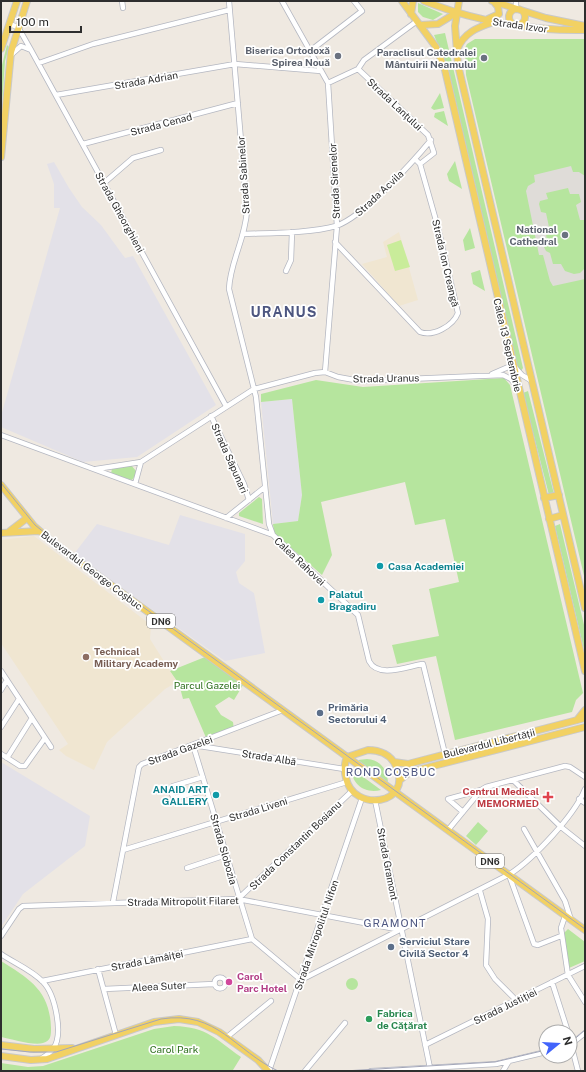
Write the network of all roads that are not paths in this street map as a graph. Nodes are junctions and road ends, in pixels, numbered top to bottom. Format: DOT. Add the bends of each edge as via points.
graph roads {
  1 [pos="17,1"];
  2 [pos="27,1"];
  3 [pos="122,1"];
  4 [pos="230,1"];
  5 [pos="282,1"];
  6 [pos="354,1"];
  7 [pos="402,1"];
  8 [pos="413,1"];
  9 [pos="424,1"];
  10 [pos="460,1"];
  11 [pos="492,1"];
  12 [pos="516,1"];
  13 [pos="123,8"];
  14 [pos="229,10"];
  15 [pos="518,10"];
  16 [pos="456,13"];
  17 [pos="411,14"];
  18 [pos="486,20"];
  19 [pos="494,22"];
  20 [pos="418,23"];
  21 [pos="9,24"];
  22 [pos="516,25"];
  23 [pos="585,26"];
  24 [pos="18,27"];
  25 [pos="585,30"];
  26 [pos="1,49"];
  27 [pos="31,50"];
  28 [pos="310,51"];
  29 [pos="456,51"];
  30 [pos="11,56"];
  31 [pos="39,63"];
  32 [pos="235,64"];
  33 [pos="358,69"];
  34 [pos="322,71"];
  35 [pos="328,83"];
  36 [pos="56,95"];
  37 [pos="238,103"];
  38 [pos="431,140"];
  39 [pos="83,144"];
  40 [pos="161,150"];
  41 [pos="1,157"];
  42 [pos="415,159"];
  43 [pos="420,164"];
  44 [pos="104,183"];
  45 [pos="337,226"];
  46 [pos="292,232"];
  47 [pos="244,234"];
  48 [pos="335,242"];
  49 [pos="286,271"];
  50 [pos="513,365"];
  51 [pos="325,372"];
  52 [pos="488,375"];
  53 [pos="532,381"];
  54 [pos="518,388"];
  55 [pos="254,389"];
  56 [pos="226,406"];
  57 [pos="212,416"];
  58 [pos="1,435"];
  59 [pos="141,462"];
  60 [pos="95,469"];
  61 [pos="135,484"];
  62 [pos="1,485"];
  63 [pos="265,487"];
  64 [pos="559,495"];
  65 [pos="544,498"];
  66 [pos="249,500"];
  67 [pos="563,515"];
  68 [pos="27,518"];
  69 [pos="226,518"];
  70 [pos="549,519"];
  71 [pos="39,530"];
  72 [pos="10,531"];
  73 [pos="1,533"];
  74 [pos="273,535"];
  75 [pos="585,608"];
  76 [pos="1,671"];
  77 [pos="585,671"];
  78 [pos="7,680"];
  79 [pos="1,690"];
  80 [pos="19,699"];
  81 [pos="283,710"];
  82 [pos="585,710"];
  83 [pos="32,718"];
  84 [pos="585,718"];
  85 [pos="577,721"];
  86 [pos="1,727"];
  87 [pos="585,727"];
  88 [pos="45,738"];
  89 [pos="193,745"];
  90 [pos="51,747"];
  91 [pos="1,754"];
  92 [pos="445,754"];
  93 [pos="347,757"];
  94 [pos="7,758"];
  95 [pos="394,762"];
  96 [pos="344,769"];
  97 [pos="203,777"];
  98 [pos="585,777"];
  99 [pos="400,780"];
  100 [pos="513,780"];
  101 [pos="346,782"];
  102 [pos="585,789"];
  103 [pos="206,790"];
  104 [pos="352,790"];
  105 [pos="481,790"];
  106 [pos="395,792"];
  107 [pos="362,798"];
  108 [pos="579,799"];
  109 [pos="376,800"];
  110 [pos="585,803"];
  111 [pos="463,812"];
  112 [pos="216,822"];
  113 [pos="560,827"];
  114 [pos="524,829"];
  115 [pos="448,830"];
  116 [pos="585,846"];
  117 [pos="123,850"];
  118 [pos="538,851"];
  119 [pos="226,855"];
  120 [pos="187,868"];
  121 [pos="509,875"];
  122 [pos="480,891"];
  123 [pos="238,899"];
  124 [pos="112,902"];
  125 [pos="322,914"];
  126 [pos="565,916"];
  127 [pos="571,920"];
  128 [pos="401,930"];
  129 [pos="585,930"];
  130 [pos="1,936"];
  131 [pos="561,936"];
  132 [pos="252,939"];
  133 [pos="1,954"];
  134 [pos="585,966"];
  135 [pos="98,969"];
  136 [pos="568,975"];
  137 [pos="301,980"];
  138 [pos="42,981"];
  139 [pos="552,982"];
  140 [pos="214,984"];
  141 [pos="104,988"];
  142 [pos="516,1000"];
  143 [pos="271,1001"];
  144 [pos="585,1002"];
  145 [pos="345,1023"];
  146 [pos="565,1024"];
  147 [pos="116,1035"];
  148 [pos="227,1037"];
  149 [pos="1,1045"];
  150 [pos="425,1045"];
  151 [pos="76,1048"];
  152 [pos="53,1049"];
  153 [pos="538,1054"];
  154 [pos="1,1056"];
  155 [pos="39,1060"];
  156 [pos="509,1061"];
  157 [pos="430,1068"];
  158 [pos="268,1071"];
  159 [pos="305,1071"];
  160 [pos="371,1071"];
  161 [pos="503,1071"];
  1 -- 21 [label="main road"];
  2 -- 24 [label="main road"];
  3 -- 13 [label="street"];
  4 -- 14 [label="street, Strada Sabinelor"];
  5 -- 28 [label="street, Strada Sirenelor"];
  6 -- 28 [label="street" via="362,11"];
  7 -- 17 [label="main road"];
  8 -- 17 [label="main road"];
  9 -- 16 [label="main road"];
  10 -- 16 [label="main road, Calea 13 Septembrie"];
  11 -- 15 [label="main road, Strada Izvor"];
  11 -- 18 [label="main road" via="498,7 499,14"];
  12 -- 15 [label="street"];
  14 -- 31 [label="street" via="94,44"];
  14 -- 32 [label="street, Strada Sabinelor"];
  15 -- 22 [label="main road" via="511,12 509,17"];
  15 -- 22 [label="main road" via="525,16 521,25"];
  15 -- 23 [label="main road, Strada Izvor"];
  16 -- 18 [label="main road, Strada Izvor"];
  16 -- 20 [label="main road" via="438,24"];
  16 -- 29 [label="main road, Calea 13 Septembrie"];
  17 -- 20 [label="main road, Calea 13 Septembrie"];
  18 -- 19 [label="main road, Strada Izvor"];
  19 -- 22 [label="main road, Strada Izvor"];
  19 -- 29 [label="main road" via="471,31 462,39"];
  20 -- 33 [label="street" via="364,60"];
  20 -- 50 [label="main road, Calea 13 Septembrie" via="439,53 446,76"];
  21 -- 24 [label="street"];
  21 -- 26 [label="main road"];
  22 -- 25 [label="main road, Strada Izvor"];
  24 -- 27 [label="street, Strada Gheorghieni"];
  24 -- 30 [label="main road"];
  27 -- 30 [label="street" via="21,46"];
  27 -- 31 [label="street, Strada Gheorghieni"];
  28 -- 34 [label="street, Strada Sirenelor"];
  29 -- 53 [label="main road, Calea 13 Septembrie"];
  30 -- 41 [label="main road"];
  31 -- 36 [label="street, Strada Gheorghieni"];
  32 -- 34 [label="street, Strada Adrian"];
  32 -- 36 [label="street, Strada Adrian"];
  32 -- 37 [label="street, Strada Sabinelor"];
  33 -- 35 [label="street"];
  33 -- 38 [label="street, Strada Lanțului"];
  34 -- 35 [label="street, Strada Sirenelor"];
  35 -- 45 [label="street, Strada Sirenelor"];
  36 -- 39 [label="street, Strada Gheorghieni"];
  37 -- 39 [label="street, Strada Cenad"];
  37 -- 47 [label="street, Strada Sabinelor" via="246,207"];
  38 -- 42 [label="street, Strada Acvila"];
  38 -- 43 [label="street" via="434,153"];
  39 -- 44 [label="street, Strada Gheorghieni"];
  40 -- 44 [label="street" via="132,158"];
  42 -- 43 [label="street, Strada Ion Creangă"];
  42 -- 45 [label="street, Strada Acvila" via="358,214"];
  43 -- 48 [label="street, Strada Ion Creangă" via="458,313 452,322 429,334 420,332"];
  44 -- 56 [label="street, Strada Gheorghieni"];
  45 -- 46 [label="street, Strada Acvila"];
  45 -- 48 [label="street, Strada Sirenelor"];
  46 -- 47 [label="street, Strada Acvila"];
  46 -- 49 [label="street" via="291,260"];
  47 -- 55 [label="street, Strada Sabinelor" via="229,280 229,289"];
  48 -- 51 [label="street, Strada Sirenelor"];
  50 -- 52 [label="street, Strada Uranus"];
  50 -- 53 [label="street"];
  50 -- 54 [label="main road, Calea 13 Septembrie"];
  51 -- 52 [label="street, Strada Uranus" via="360,381"];
  51 -- 55 [label="street"];
  52 -- 54 [label="street, Strada Uranus" via="508,377"];
  53 -- 64 [label="main road, Calea 13 Septembrie"];
  54 -- 65 [label="main road, Calea 13 Septembrie"];
  55 -- 56 [label="street"];
  55 -- 63 [label="street, Strada Sabinelor"];
  56 -- 57 [label="street"];
  57 -- 59 [label="street"];
  57 -- 66 [label="street, Strada Săpunari"];
  58 -- 60 [label="street, Calea Rahovei"];
  59 -- 60 [label="street"];
  59 -- 61 [label="street"];
  60 -- 61 [label="street, Calea Rahovei"];
  61 -- 69 [label="street, Calea Rahovei"];
  62 -- 68 [label="main road, Bulevardul George Coșbuc / DN6"];
  63 -- 66 [label="street"];
  63 -- 74 [label="street, Strada Sabinelor" via="268,524"];
  64 -- 65 [label="main road"];
  64 -- 67 [label="main road, Calea 13 Septembrie"];
  65 -- 70 [label="main road, Calea 13 Septembrie"];
  66 -- 69 [label="street"];
  67 -- 70 [label="main road"];
  67 -- 75 [label="main road, Calea 13 Septembrie"];
  68 -- 71 [label="main road, Bulevardul George Coșbuc / DN6"];
  68 -- 72 [label="main road"];
  69 -- 74 [label="street, Calea Rahovei"];
  70 -- 77 [label="main road, Calea 13 Septembrie"];
  71 -- 72 [label="main road"];
  71 -- 81 [label="main road, Bulevardul George Coșbuc / DN6"];
  72 -- 73 [label="main road"];
  74 -- 92 [label="street, Calea Rahovei" via="358,615 368,657 374,667 387,670 423,664"];
  76 -- 78 [label="street"];
  78 -- 79 [label="street"];
  78 -- 80 [label="street"];
  80 -- 83 [label="street"];
  80 -- 86 [label="street"];
  81 -- 89 [label="street, Strada Gazelei"];
  81 -- 93 [label="main road, Bulevardul George Coșbuc / DN6"];
  82 -- 85 [label="main road"];
  83 -- 88 [label="street"];
  83 -- 94 [label="street"];
  84 -- 85 [label="main road, Bulevardul Libertății"];
  85 -- 92 [label="main road, Bulevardul Libertății"];
  87 -- 99 [label="main road, Bulevardul Libertății" via="410,772"];
  88 -- 90 [label="street"];
  88 -- 94 [label="street" via="25,766 20,766"];
  89 -- 96 [label="street, Strada Albă"];
  89 -- 97 [label="street, Strada Slobozia"];
  89 -- 117 [label="street, Strada Gazelei" via="139,767"];
  91 -- 94 [label="street"];
  92 -- 95 [label="main road, Bulevardul Libertății" via="408,764"];
  93 -- 95 [label="main road" via="364,750 373,750 382,752"];
  93 -- 96 [label="main road"];
  93 -- 106 [label="main road, DN6"];
  95 -- 99 [label="main road"];
  96 -- 101 [label="main road"];
  97 -- 103 [label="street, Strada Slobozia"];
  97 -- 103 [label="street" via="169,789 174,798"];
  98 -- 100 [label="street" via="568,766"];
  99 -- 106 [label="main road"];
  100 -- 105 [label="street"];
  100 -- 113 [label="street"];
  101 -- 104 [label="main road"];
  101 -- 112 [label="street, Strada Liveni"];
  102 -- 108 [label="street"];
  103 -- 112 [label="street, Strada Slobozia"];
  104 -- 107 [label="main road"];
  104 -- 123 [label="street, Strada Constantin Bosianu"];
  105 -- 111 [label="street"];
  105 -- 111 [label="street" via="448,799"];
  106 -- 109 [label="main road"];
  106 -- 115 [label="main road, DN6"];
  107 -- 109 [label="main road"];
  107 -- 125 [label="street, Strada Mitropolitul Nifon"];
  108 -- 110 [label="street"];
  108 -- 113 [label="street"];
  109 -- 128 [label="street, Strada Gramont"];
  111 -- 115 [label="street"];
  112 -- 117 [label="street, Strada Liveni"];
  112 -- 119 [label="street, Strada Slobozia"];
  113 -- 116 [label="street"];
  113 -- 118 [label="street"];
  114 -- 118 [label="street"];
  115 -- 121 [label="main road, DN6"];
  117 -- 124 [label="street, Strada Gazelei"];
  118 -- 121 [label="street"];
  118 -- 127 [label="street" via="565,902"];
  119 -- 120 [label="street"];
  119 -- 123 [label="street, Strada Slobozia"];
  121 -- 122 [label="street"];
  121 -- 126 [label="main road, DN6"];
  121 -- 131 [label="street" via="534,944 538,945"];
  122 -- 128 [label="street"];
  122 -- 142 [label="street" via="488,919 486,965 495,979"];
  123 -- 124 [label="street, Strada Mitropolit Filaret"];
  123 -- 125 [label="street, Strada Mitropolit Filaret"];
  123 -- 132 [label="street, Strada Slobozia"];
  124 -- 130 [label="street, Strada Mitropolit Filaret" via="22,907"];
  125 -- 128 [label="street, Strada Mitropolit Filaret"];
  125 -- 137 [label="street, Strada Mitropolitul Nifon"];
  126 -- 127 [label="main road, DN6"];
  126 -- 131 [label="street" via="560,928"];
  127 -- 129 [label="main road, DN6"];
  128 -- 137 [label="street"];
  128 -- 150 [label="street, Strada Gramont"];
  131 -- 136 [label="street"];
  132 -- 135 [label="street, Strada Lămâiței"];
  132 -- 137 [label="street"];
  133 -- 138 [label="street"];
  134 -- 136 [label="street, Strada Justiției"];
  135 -- 138 [label="street, Strada Lămâiței"];
  135 -- 141 [label="street"];
  136 -- 139 [label="street, Strada Justiției"];
  136 -- 144 [label="street"];
  137 -- 158 [label="street, Strada Mitropolitul Nifon"];
  138 -- 152 [label="street" via="50,992 57,1013 57,1033"];
  139 -- 142 [label="street, Strada Justiției"];
  139 -- 146 [label="street"];
  140 -- 141 [label="street, Aleea Suter"];
  141 -- 147 [label="street"];
  142 -- 150 [label="street, Strada Justiției"];
  143 -- 148 [label="street"];
  145 -- 159 [label="street"];
  147 -- 148 [label="main road" via="174,1018 203,1024"];
  147 -- 151 [label="main road"];
  148 -- 158 [label="main road" via="258,1060"];
  149 -- 152 [label="main road"];
  150 -- 157 [label="street, Strada Gramont"];
  151 -- 152 [label="main road"];
  151 -- 155 [label="main road"];
  152 -- 155 [label="street"];
  153 -- 156 [label="street"];
  154 -- 155 [label="main road"];
  156 -- 157 [label="street"];
  156 -- 161 [label="street"];
  157 -- 160 [label="street"];
}
